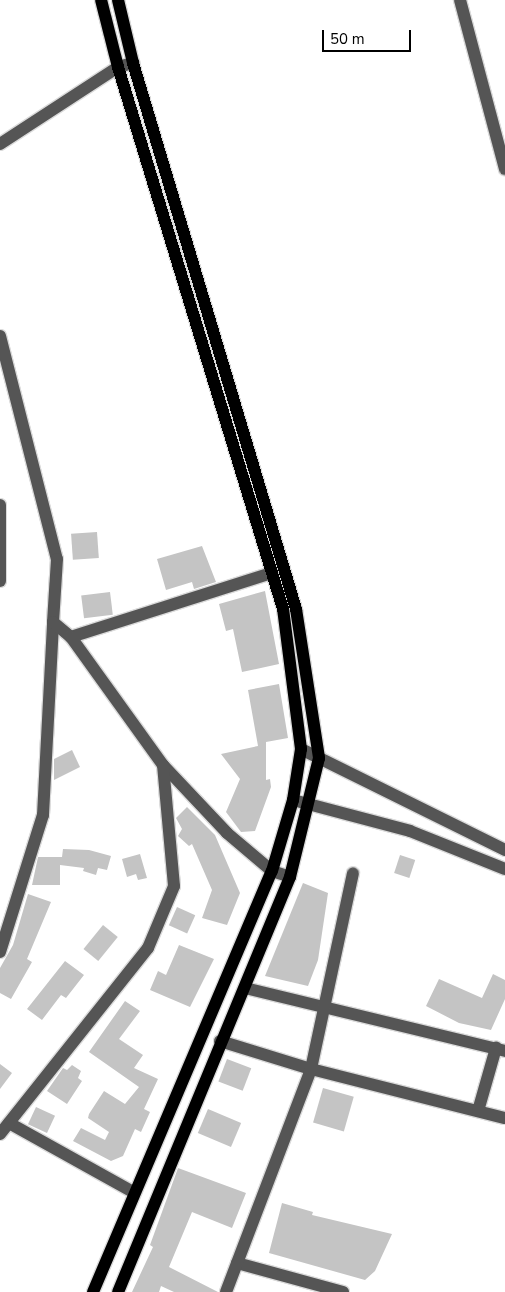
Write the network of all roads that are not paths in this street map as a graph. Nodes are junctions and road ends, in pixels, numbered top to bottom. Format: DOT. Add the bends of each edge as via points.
graph roads {
  1 [pos="101,0"];
  2 [pos="118,0"];
  3 [pos="460,0"];
  4 [pos="132,63"];
  5 [pos="118,68"];
  6 [pos="0,144"];
  7 [pos="505,170"];
  8 [pos="0,336"];
  9 [pos="0,505"];
  10 [pos="272,572"];
  11 [pos="0,581"];
  12 [pos="53,622"];
  13 [pos="71,638"];
  14 [pos="302,749"];
  15 [pos="319,758"];
  16 [pos="163,765"];
  17 [pos="293,800"];
  18 [pos="310,804"];
  19 [pos="505,850"];
  20 [pos="505,869"];
  21 [pos="272,871"];
  22 [pos="353,873"];
  23 [pos="290,877"];
  24 [pos="0,952"];
  25 [pos="245,988"];
  26 [pos="325,1006"];
  27 [pos="220,1041"];
  28 [pos="500,1049"];
  29 [pos="311,1069"];
  30 [pos="478,1111"];
  31 [pos="505,1118"];
  32 [pos="9,1123"];
  33 [pos="0,1134"];
  34 [pos="133,1192"];
  35 [pos="237,1263"];
  36 [pos="93,1292"];
  37 [pos="118,1292"];
  38 [pos="226,1292"];
  39 [pos="343,1292"];
  1 -- 5 [label="main road"];
  2 -- 4 [label="main road"];
  3 -- 7 [label="street"];
  4 -- 5 [label="street"];
  4 -- 15 [label="main road" via="296,609"];
  5 -- 6 [label="street"];
  5 -- 10 [label="main road"];
  8 -- 12 [label="street" via="56,559"];
  9 -- 11 [label="street"];
  10 -- 13 [label="street"];
  10 -- 14 [label="main road" via="283,609"];
  12 -- 13 [label="street"];
  12 -- 24 [label="street" via="42,815"];
  13 -- 16 [label="street"];
  14 -- 15 [label="street"];
  14 -- 17 [label="main road"];
  15 -- 18 [label="main road"];
  15 -- 19 [label="street"];
  16 -- 21 [label="street" via="227,832"];
  16 -- 32 [label="street" via="174,886 148,948"];
  17 -- 18 [label="street"];
  17 -- 21 [label="main road"];
  18 -- 20 [label="street" via="410,831"];
  18 -- 23 [label="main road"];
  21 -- 23 [label="street"];
  21 -- 34 [label="main road"];
  22 -- 26 [label="street"];
  23 -- 25 [label="main road"];
  25 -- 26 [label="street"];
  25 -- 27 [label="main road"];
  26 -- 28 [label="street"];
  26 -- 29 [label="street"];
  27 -- 29 [label="street"];
  27 -- 37 [label="main road"];
  28 -- 30 [label="street"];
  29 -- 30 [label="street"];
  29 -- 35 [label="street"];
  30 -- 31 [label="street"];
  32 -- 33 [label="street"];
  32 -- 34 [label="street"];
  34 -- 36 [label="main road"];
  35 -- 38 [label="street"];
  35 -- 39 [label="street"];
}
